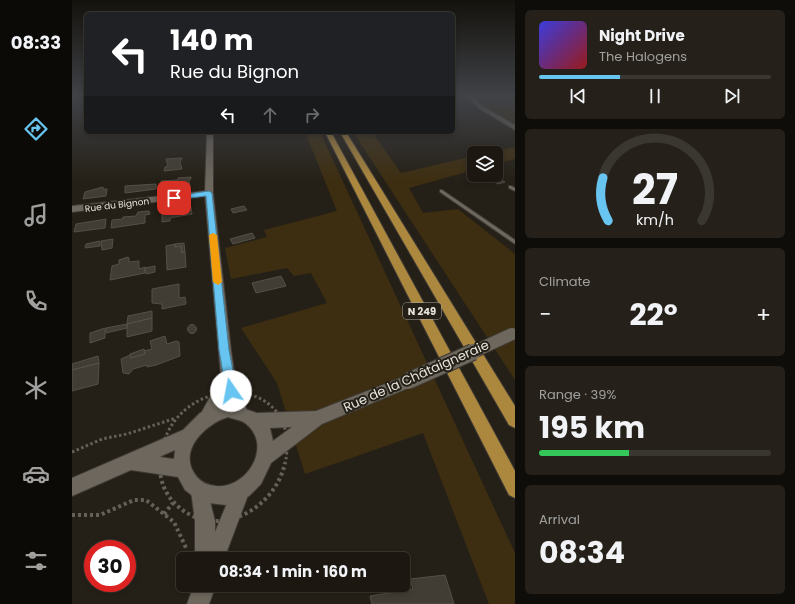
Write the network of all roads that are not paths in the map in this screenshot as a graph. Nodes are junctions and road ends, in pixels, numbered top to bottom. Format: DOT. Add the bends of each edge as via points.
graph roads {
  1 [pos="210,134"];
  2 [pos="329,134"];
  3 [pos="344,134"];
  4 [pos="510,187"];
  5 [pos="515,190"];
  6 [pos="441,191"];
  7 [pos="209,193"];
  8 [pos="72,209"];
  9 [pos="515,242"];
  10 [pos="513,333"];
  11 [pos="226,387"];
  12 [pos="239,411"];
  13 [pos="207,417"];
  14 [pos="316,419"];
  15 [pos="515,420"];
  16 [pos="257,422"];
  17 [pos="188,436"];
  18 [pos="266,457"];
  19 [pos="132,462"];
  20 [pos="183,469"];
  21 [pos="72,487"];
  22 [pos="515,489"];
  23 [pos="242,490"];
  24 [pos="200,491"];
  25 [pos="198,552"];
  26 [pos="217,552"];
  27 [pos="202,592"];
  28 [pos="198,604"];
  1 -- 7 [label="street"];
  2 -- 22 [label="highway, N 249"];
  3 -- 15 [label="highway, N 249"];
  4 -- 5 [label="lane"];
  6 -- 9 [label="lane"];
  7 -- 8 [label="street, Rue du Bignon"];
  7 -- 11 [label="street"];
  10 -- 14 [label="street, Rue de la Châtaigneraie, bridge"];
  11 -- 12 [label="street"];
  11 -- 13 [label="street"];
  12 -- 13 [label="street" via="228,410"];
  12 -- 16 [label="street"];
  13 -- 17 [label="street" via="196,425"];
  14 -- 16 [label="street, Rue de la Châtaigneraie"];
  14 -- 18 [label="street, Rue de la Châtaigneraie"];
  16 -- 18 [label="street, Rue de la Châtaigneraie" via="264,431 267,443"];
  17 -- 19 [label="street"];
  17 -- 20 [label="street" via="184,447"];
  18 -- 23 [label="street, Rue de la Châtaigneraie" via="253,481"];
  19 -- 20 [label="street"];
  19 -- 21 [label="street"];
  20 -- 24 [label="street" via="189,482"];
  23 -- 24 [label="street, Rue de la Châtaigneraie" via="213,496"];
  23 -- 26 [label="street"];
  24 -- 25 [label="street" via="205,521"];
  27 -- 28 [label="street"];
}
